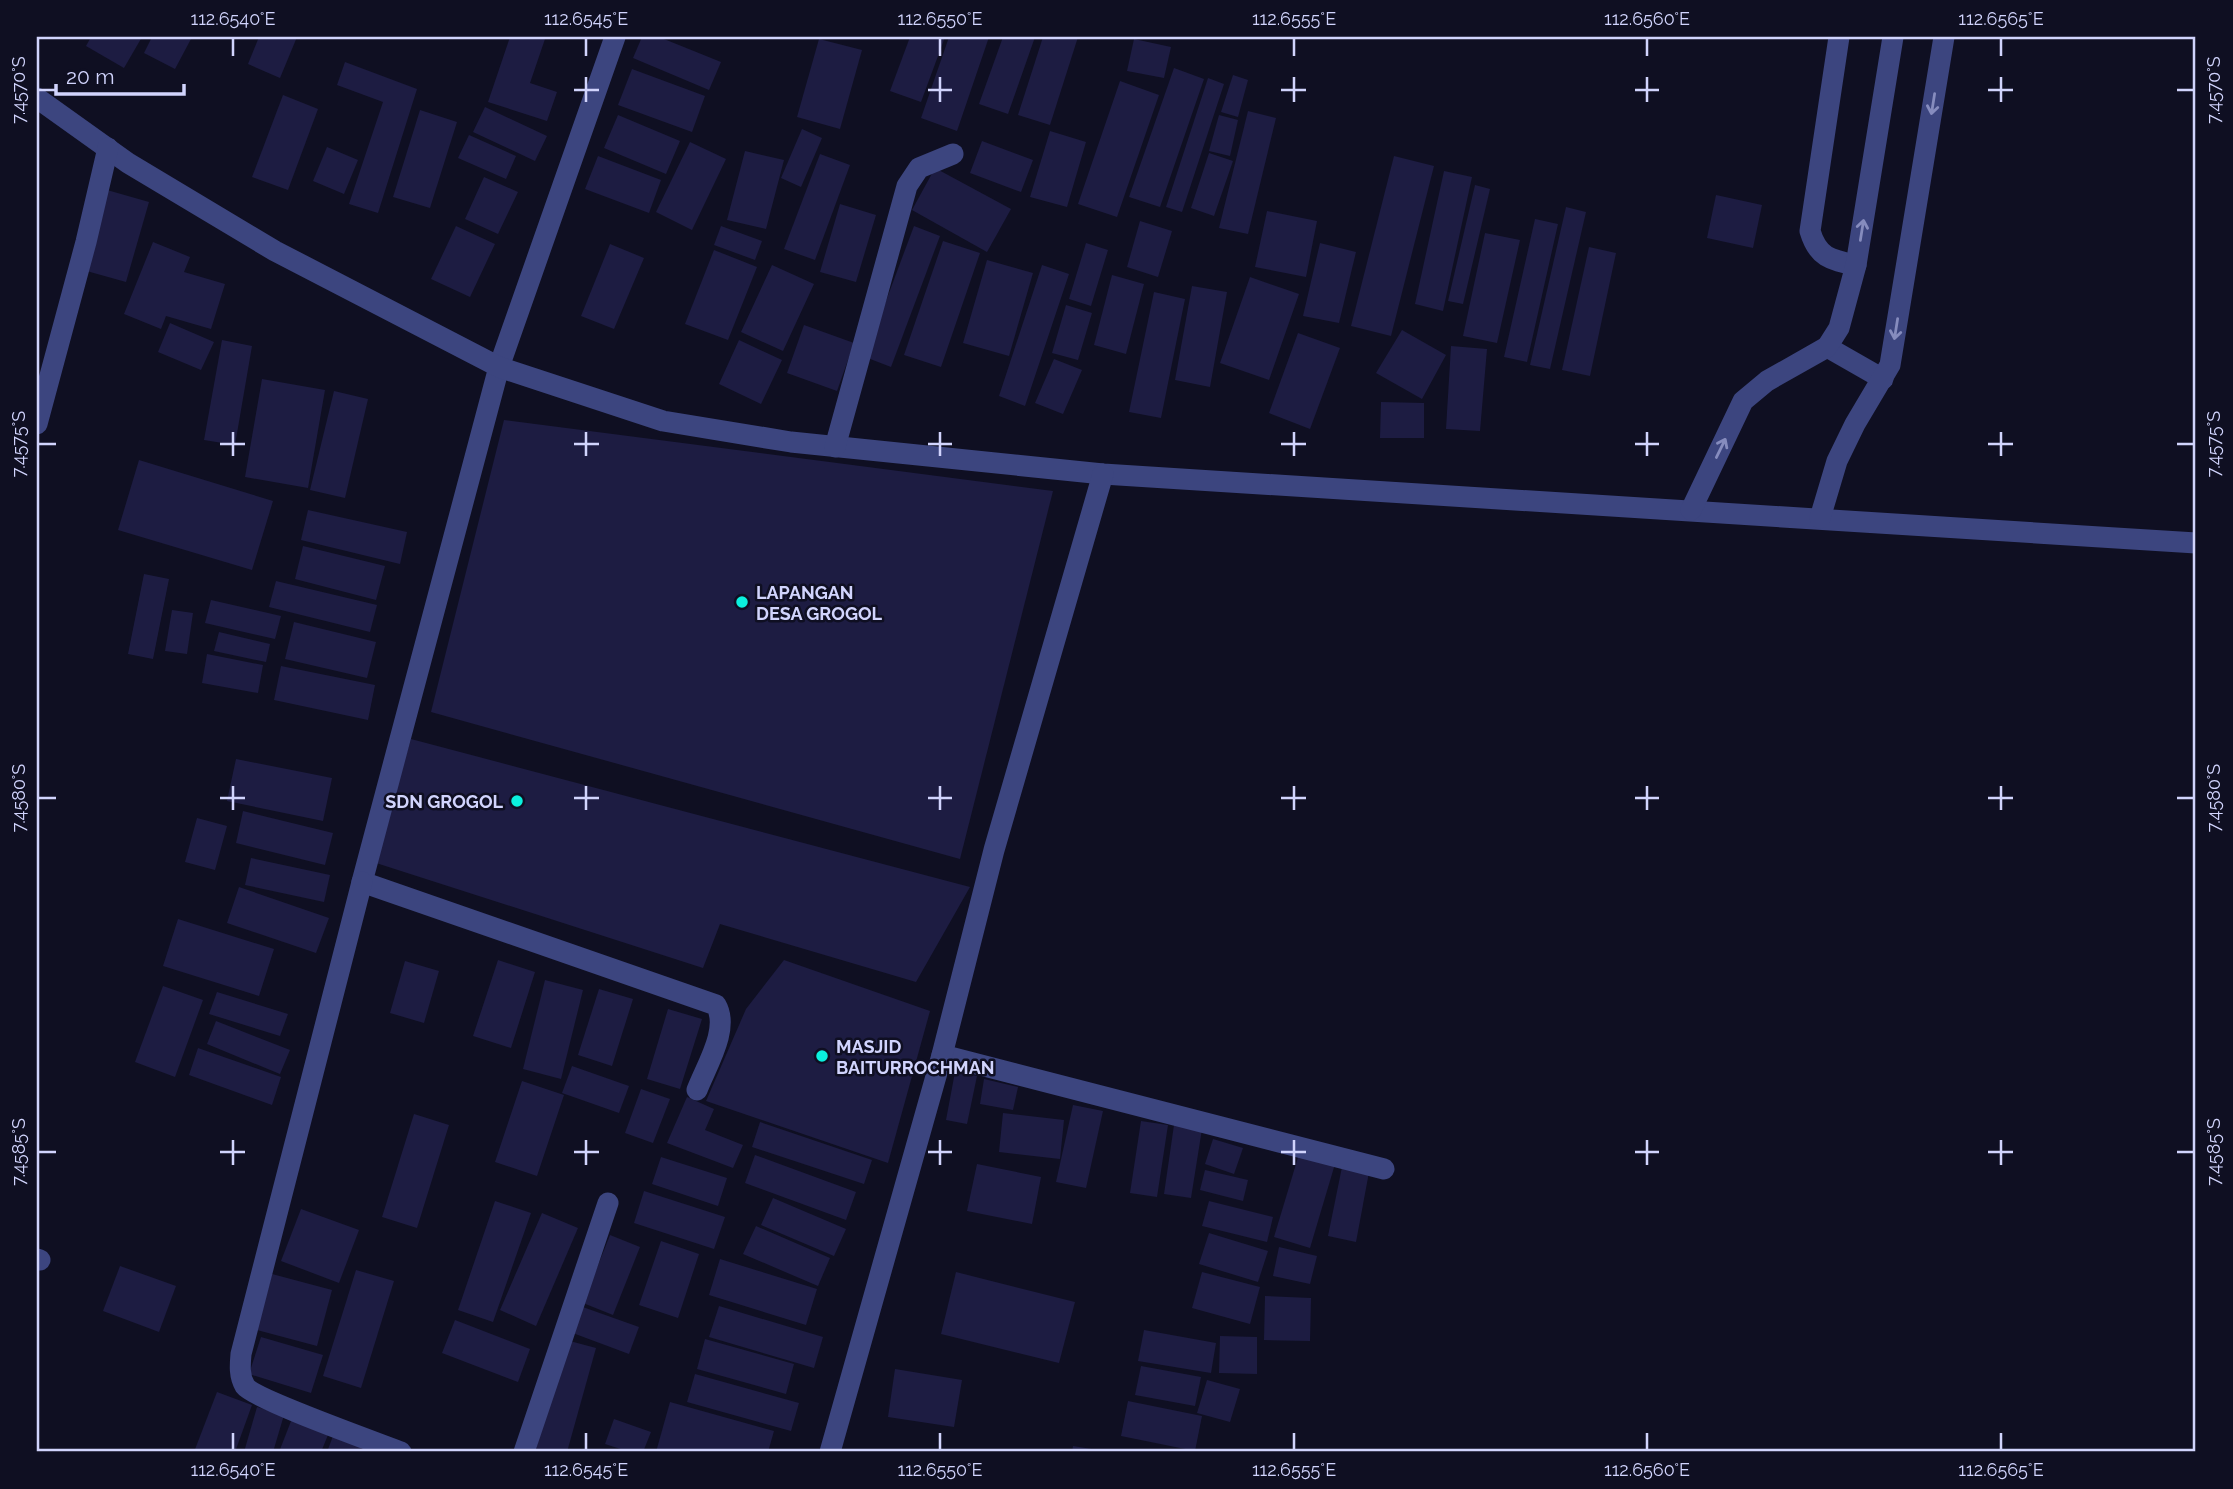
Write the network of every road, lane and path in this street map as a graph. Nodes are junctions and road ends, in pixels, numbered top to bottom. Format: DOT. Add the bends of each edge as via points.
graph roads {
  1 [pos="615,37"];
  2 [pos="1839,37"];
  3 [pos="1893,37"];
  4 [pos="1944,37"];
  5 [pos="37,98"];
  6 [pos="107,148"];
  7 [pos="953,154"];
  8 [pos="1856,265"];
  9 [pos="1828,347"];
  10 [pos="499,367"];
  11 [pos="1883,379"];
  12 [pos="37,424"];
  13 [pos="835,447"];
  14 [pos="1102,474"];
  15 [pos="1691,510"];
  16 [pos="1820,518"];
  17 [pos="2196,543"];
  18 [pos="362,882"];
  19 [pos="942,1055"];
  20 [pos="697,1090"];
  21 [pos="1384,1170"];
  22 [pos="608,1203"];
  23 [pos="401,1452"];
  24 [pos="524,1452"];
  25 [pos="830,1452"];
  1 -- 10 [label="street"];
  2 -- 8 [label="street" via="1811,231 1818,250 1830,260"];
  8 -- 3 [label="street, one-way"];
  4 -- 11 [label="street, one-way" via="1890,365"];
  5 -- 6 [label="street"];
  6 -- 10 [label="street" via="275,251"];
  6 -- 12 [label="street"];
  7 -- 13 [label="street" via="919,168 907,186"];
  8 -- 9 [label="street" via="1839,328"];
  9 -- 11 [label="street"];
  15 -- 9 [label="street, one-way" via="1743,401 1767,381"];
  10 -- 13 [label="street" via="663,421"];
  10 -- 18 [label="street"];
  11 -- 16 [label="street" via="1837,461"];
  13 -- 14 [label="street"];
  14 -- 15 [label="street"];
  14 -- 19 [label="street" via="994,850"];
  15 -- 16 [label="street"];
  16 -- 17 [label="street"];
  18 -- 20 [label="street" via="716,1005 721,1014 719,1033"];
  18 -- 23 [label="street" via="240,1372 246,1388 273,1402"];
  19 -- 21 [label="street"];
  19 -- 25 [label="street"];
  22 -- 24 [label="street"];
}
